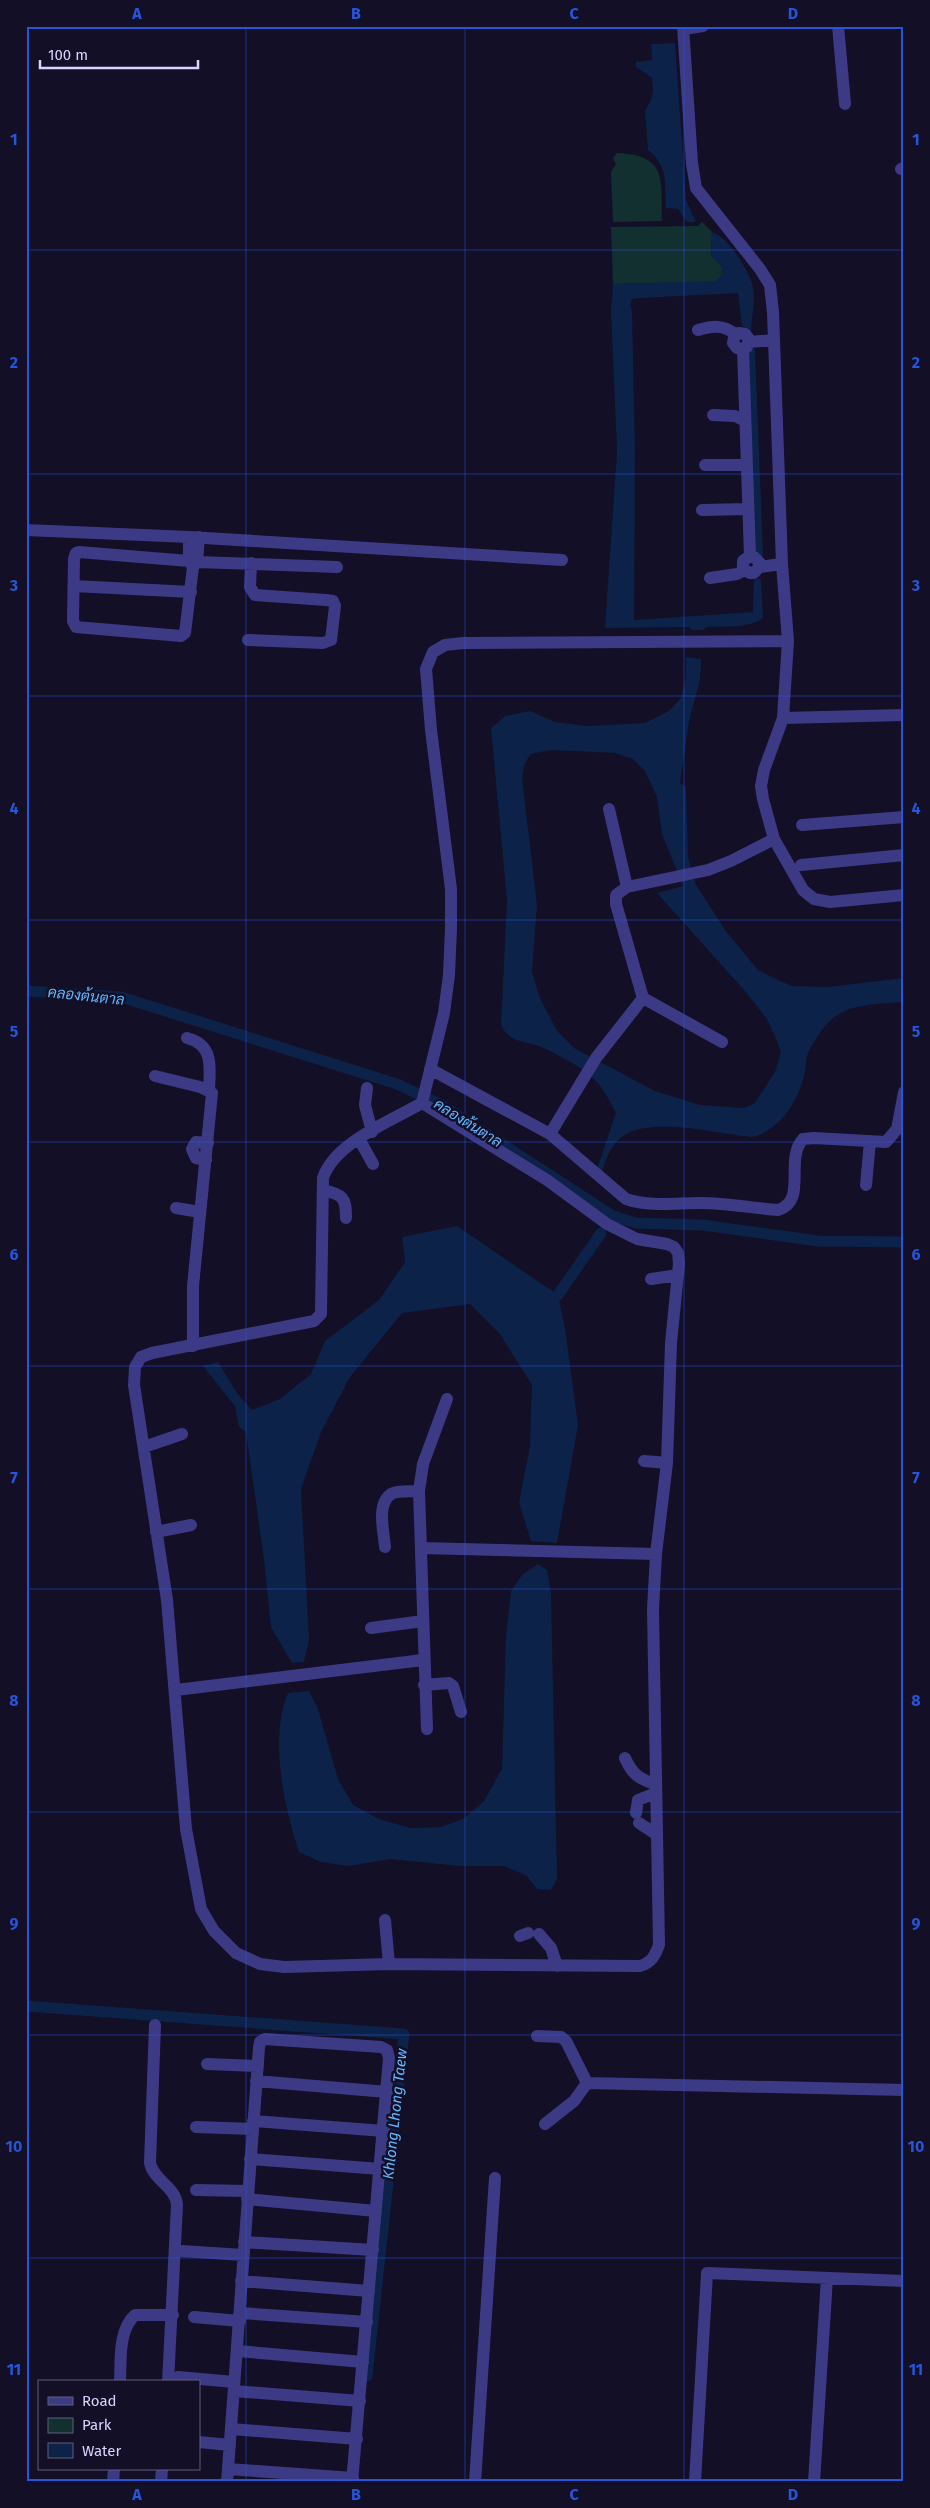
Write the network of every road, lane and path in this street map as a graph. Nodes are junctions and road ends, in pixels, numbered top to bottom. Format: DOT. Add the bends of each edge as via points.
graph roads {
  1 [pos="703,26"];
  2 [pos="838,26"];
  3 [pos="683,28"];
  4 [pos="845,104"];
  5 [pos="698,330"];
  6 [pos="774,340"];
  7 [pos="746,346"];
  8 [pos="713,415"];
  9 [pos="745,421"];
  10 [pos="705,465"];
  11 [pos="746,465"];
  12 [pos="748,509"];
  13 [pos="702,510"];
  14 [pos="26,530"];
  15 [pos="194,537"];
  16 [pos="750,556"];
  17 [pos="562,560"];
  18 [pos="193,563"];
  19 [pos="251,563"];
  20 [pos="782,564"];
  21 [pos="336,567"];
  22 [pos="760,567"];
  23 [pos="745,570"];
  24 [pos="710,578"];
  25 [pos="74,586"];
  26 [pos="191,592"];
  27 [pos="248,640"];
  28 [pos="788,641"];
  29 [pos="904,715"];
  30 [pos="783,718"];
  31 [pos="609,809"];
  32 [pos="904,817"];
  33 [pos="802,825"];
  34 [pos="774,839"];
  35 [pos="904,856"];
  36 [pos="801,865"];
  37 [pos="627,887"];
  38 [pos="904,895"];
  39 [pos="643,998"];
  40 [pos="187,1038"];
  41 [pos="722,1042"];
  42 [pos="429,1074"];
  43 [pos="155,1076"];
  44 [pos="366,1088"];
  45 [pos="209,1090"];
  46 [pos="904,1092"];
  47 [pos="423,1100"];
  48 [pos="372,1132"];
  49 [pos="550,1134"];
  50 [pos="359,1139"];
  51 [pos="870,1141"];
  52 [pos="373,1164"];
  53 [pos="866,1185"];
  54 [pos="323,1190"];
  55 [pos="176,1208"];
  56 [pos="200,1212"];
  57 [pos="346,1218"];
  58 [pos="678,1275"];
  59 [pos="651,1279"];
  60 [pos="194,1346"];
  61 [pos="447,1399"];
  62 [pos="182,1434"];
  63 [pos="144,1448"];
  64 [pos="644,1461"];
  65 [pos="667,1463"];
  66 [pos="419,1492"];
  67 [pos="191,1525"];
  68 [pos="156,1532"];
  69 [pos="385,1547"];
  70 [pos="422,1548"];
  71 [pos="656,1554"];
  72 [pos="423,1621"];
  73 [pos="370,1628"];
  74 [pos="423,1660"];
  75 [pos="424,1685"];
  76 [pos="176,1690"];
  77 [pos="461,1712"];
  78 [pos="427,1729"];
  79 [pos="625,1758"];
  80 [pos="656,1788"];
  81 [pos="656,1834"];
  82 [pos="385,1920"];
  83 [pos="529,1934"];
  84 [pos="389,1964"];
  85 [pos="557,1966"];
  86 [pos="156,2025"];
  87 [pos="537,2036"];
  88 [pos="207,2064"];
  89 [pos="258,2066"];
  90 [pos="256,2081"];
  91 [pos="587,2083"];
  92 [pos="904,2090"];
  93 [pos="387,2092"];
  94 [pos="545,2124"];
  95 [pos="253,2125"];
  96 [pos="196,2127"];
  97 [pos="384,2131"];
  98 [pos="250,2159"];
  99 [pos="380,2169"];
  100 [pos="495,2178"];
  101 [pos="196,2190"];
  102 [pos="248,2195"];
  103 [pos="376,2211"];
  104 [pos="243,2248"];
  105 [pos="373,2250"];
  106 [pos="182,2252"];
  107 [pos="827,2278"];
  108 [pos="241,2281"];
  109 [pos="904,2281"];
  110 [pos="369,2291"];
  111 [pos="173,2315"];
  112 [pos="194,2317"];
  113 [pos="240,2317"];
  114 [pos="367,2322"];
  115 [pos="238,2351"];
  116 [pos="363,2362"];
  117 [pos="173,2379"];
  118 [pos="120,2380"];
  119 [pos="200,2382"];
  120 [pos="234,2386"];
  121 [pos="360,2401"];
  122 [pos="231,2429"];
  123 [pos="357,2440"];
  124 [pos="200,2442"];
  125 [pos="230,2445"];
  126 [pos="228,2469"];
  127 [pos="352,2480"];
  128 [pos="227,2482"];
  129 [pos="475,2482"];
  130 [pos="695,2482"];
  131 [pos="814,2482"];
  1 -- 3 [label="street"];
  2 -- 4 [label="street"];
  3 -- 6 [label="street" via="696,188 770,285"];
  5 -- 7 [label="street" via="726,327 736,335 733,340 735,346"];
  6 -- 7 [label="street"];
  6 -- 20 [label="street"];
  7 -- 9 [label="street"];
  8 -- 9 [label="street" via="734,416"];
  9 -- 11 [label="street"];
  10 -- 11 [label="street"];
  11 -- 12 [label="street"];
  12 -- 13 [label="street"];
  12 -- 16 [label="street"];
  14 -- 15 [label="street"];
  15 -- 17 [label="street"];
  15 -- 18 [label="street"];
  16 -- 22 [label="street" via="758,559"];
  16 -- 23 [label="street" via="743,561"];
  18 -- 19 [label="street"];
  18 -- 25 [label="street" via="76,553"];
  18 -- 26 [label="street"];
  19 -- 21 [label="street"];
  19 -- 27 [label="street" via="250,587 255,595 326,600 333,601 335,606 331,640 323,643"];
  20 -- 22 [label="street"];
  20 -- 28 [label="street"];
  22 -- 23 [label="street" via="754,573"];
  23 -- 24 [label="street"];
  25 -- 26 [label="street"];
  25 -- 26 [label="street" via="73,621 76,627 181,636 187,630"];
  28 -- 30 [label="street"];
  28 -- 42 [label="street" via="463,643 445,645 433,652 426,669 430,730 452,889 449,975 444,1014"];
  29 -- 30 [label="street"];
  30 -- 34 [label="street" via="761,786"];
  31 -- 37 [label="street"];
  32 -- 33 [label="street"];
  34 -- 37 [label="street" via="708,870"];
  34 -- 38 [label="street" via="803,890 814,899 830,902"];
  35 -- 36 [label="street"];
  37 -- 39 [label="street" via="616,895 616,904"];
  39 -- 41 [label="street"];
  39 -- 49 [label="street" via="585,1074"];
  40 -- 45 [label="street" via="202,1044 208,1053"];
  42 -- 47 [label="street"];
  42 -- 49 [label="street"];
  43 -- 45 [label="street"];
  44 -- 48 [label="street" via="365,1105"];
  45 -- 56 [label="street" via="213,1097"];
  46 -- 51 [label="street" via="898,1129 886,1142"];
  47 -- 48 [label="street"];
  47 -- 58 [label="street" via="547,1180 607,1224 637,1239 674,1247"];
  48 -- 50 [label="street"];
  49 -- 51 [label="street" via="626,1199 638,1203 702,1203 778,1210 793,1200 796,1147 803,1139"];
  50 -- 52 [label="street"];
  50 -- 54 [label="street" via="336,1155 327,1167"];
  51 -- 53 [label="street"];
  54 -- 57 [label="street" via="343,1197"];
  54 -- 60 [label="street" via="321,1314 305,1325"];
  55 -- 56 [label="street"];
  56 -- 60 [label="street" via="193,1286"];
  58 -- 59 [label="street"];
  58 -- 65 [label="street" via="671,1343"];
  60 -- 63 [label="street" via="141,1357 135,1367 134,1384"];
  61 -- 66 [label="street" via="423,1464"];
  62 -- 63 [label="street"];
  63 -- 68 [label="street"];
  64 -- 65 [label="street"];
  65 -- 71 [label="street"];
  66 -- 69 [label="street" via="399,1492 386,1500 382,1510"];
  66 -- 70 [label="street"];
  67 -- 68 [label="street"];
  68 -- 76 [label="street"];
  70 -- 71 [label="street"];
  70 -- 72 [label="street"];
  71 -- 80 [label="street" via="653,1609"];
  72 -- 73 [label="street"];
  72 -- 74 [label="street"];
  74 -- 75 [label="street"];
  74 -- 76 [label="street"];
  75 -- 77 [label="street" via="449,1683 453,1686"];
  75 -- 78 [label="street"];
  76 -- 84 [label="street" via="186,1830 201,1909 214,1931 236,1953 260,1964 284,1967"];
  79 -- 80 [label="street" via="636,1776"];
  80 -- 81 [label="street"];
  80 -- 81 [label="street" via="638,1800 637,1818"];
  81 -- 85 [label="street" via="659,1946 656,1954 648,1964 640,1966"];
  82 -- 84 [label="street"];
  83 -- 85 [label="street" via="551,1948"];
  84 -- 85 [label="street"];
  86 -- 111 [label="street" via="150,2163 153,2172 177,2200"];
  87 -- 91 [label="street" via="554,2036 566,2041"];
  88 -- 89 [label="street"];
  89 -- 90 [label="street"];
  89 -- 93 [label="street" via="259,2048 265,2039 381,2047 387,2050 389,2058"];
  90 -- 93 [label="street"];
  90 -- 95 [label="street"];
  91 -- 92 [label="street"];
  91 -- 94 [label="street" via="574,2101"];
  93 -- 97 [label="street"];
  95 -- 96 [label="street"];
  95 -- 97 [label="street"];
  95 -- 98 [label="street"];
  97 -- 99 [label="street"];
  98 -- 99 [label="street"];
  98 -- 102 [label="street"];
  99 -- 103 [label="street"];
  100 -- 129 [label="street"];
  101 -- 102 [label="street"];
  102 -- 103 [label="street"];
  102 -- 104 [label="street"];
  103 -- 105 [label="street"];
  104 -- 105 [label="street"];
  104 -- 106 [label="street"];
  104 -- 108 [label="street"];
  105 -- 110 [label="street"];
  107 -- 109 [label="street"];
  107 -- 130 [label="street" via="707,2273"];
  107 -- 131 [label="street"];
  108 -- 110 [label="street"];
  108 -- 113 [label="street"];
  110 -- 114 [label="street"];
  111 -- 117 [label="street"];
  111 -- 118 [label="street" via="135,2315 129,2320 124,2334"];
  112 -- 113 [label="street"];
  113 -- 114 [label="street"];
  113 -- 115 [label="street"];
  114 -- 116 [label="street"];
  115 -- 116 [label="street"];
  115 -- 120 [label="street"];
  116 -- 121 [label="street"];
  119 -- 120 [label="street"];
  120 -- 121 [label="street"];
  120 -- 122 [label="street"];
  121 -- 123 [label="street"];
  122 -- 123 [label="street"];
  122 -- 125 [label="street"];
  123 -- 127 [label="street"];
  124 -- 125 [label="street"];
  125 -- 126 [label="street"];
  126 -- 127 [label="street"];
  126 -- 128 [label="street"];
}
